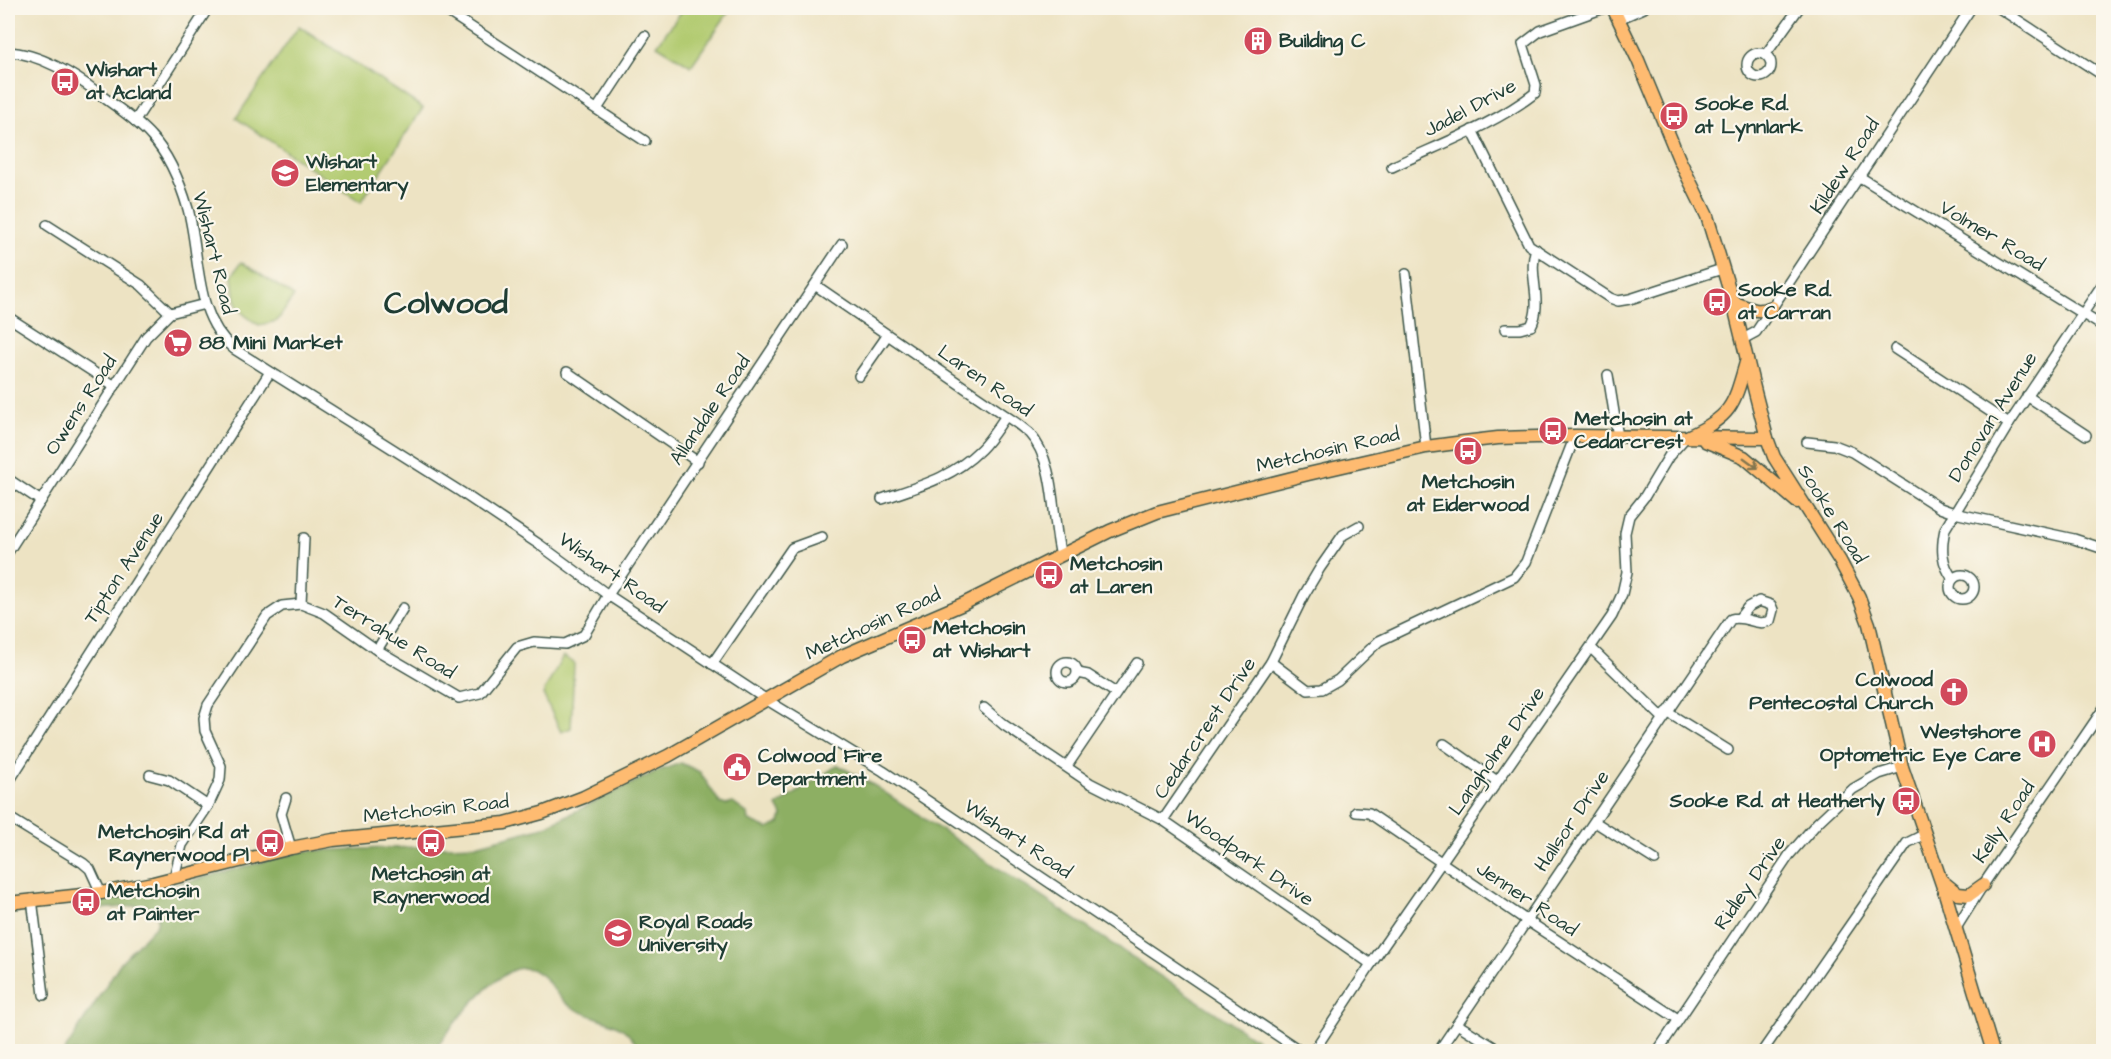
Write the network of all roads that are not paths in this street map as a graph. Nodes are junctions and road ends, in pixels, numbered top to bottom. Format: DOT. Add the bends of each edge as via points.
graph roads {
  1 [pos="208,8"];
  2 [pos="442,8"];
  3 [pos="1604,8"];
  4 [pos="1613,8"];
  5 [pos="1644,8"];
  6 [pos="1799,8"];
  7 [pos="1971,8"];
  8 [pos="1999,8"];
  9 [pos="1619,19"];
  10 [pos="645,36"];
  11 [pos="8,52"];
  12 [pos="1766,54"];
  13 [pos="2103,76"];
  14 [pos="597,109"];
  15 [pos="135,121"];
  16 [pos="1472,130"];
  17 [pos="645,141"];
  18 [pos="1392,167"];
  19 [pos="1860,177"];
  20 [pos="47,225"];
  21 [pos="842,244"];
  22 [pos="1536,249"];
  23 [pos="1722,268"];
  24 [pos="1406,274"];
  25 [pos="2103,282"];
  26 [pos="815,285"];
  27 [pos="1734,302"];
  28 [pos="205,304"];
  29 [pos="1772,307"];
  30 [pos="2082,312"];
  31 [pos="170,313"];
  32 [pos="8,317"];
  33 [pos="2103,327"];
  34 [pos="1505,329"];
  35 [pos="887,336"];
  36 [pos="1743,339"];
  37 [pos="1895,349"];
  38 [pos="1747,358"];
  39 [pos="270,372"];
  40 [pos="567,372"];
  41 [pos="1608,375"];
  42 [pos="859,376"];
  43 [pos="115,386"];
  44 [pos="2028,396"];
  45 [pos="1006,416"];
  46 [pos="2009,424"];
  47 [pos="2086,435"];
  48 [pos="1575,436"];
  49 [pos="1618,437"];
  50 [pos="1658,438"];
  51 [pos="1685,438"];
  52 [pos="1699,438"];
  53 [pos="1767,438"];
  54 [pos="1807,442"];
  55 [pos="1426,447"];
  56 [pos="1669,456"];
  57 [pos="698,462"];
  58 [pos="8,479"];
  59 [pos="882,499"];
  60 [pos="40,501"];
  61 [pos="1954,513"];
  62 [pos="1812,516"];
  63 [pos="1359,526"];
  64 [pos="822,537"];
  65 [pos="304,538"];
  66 [pos="2103,549"];
  67 [pos="8,552"];
  68 [pos="1061,556"];
  69 [pos="1953,579"];
  70 [pos="608,595"];
  71 [pos="301,604"];
  72 [pos="403,608"];
  73 [pos="1740,617"];
  74 [pos="1591,648"];
  75 [pos="377,650"];
  76 [pos="1271,662"];
  77 [pos="1137,663"];
  78 [pos="712,664"];
  79 [pos="1078,673"];
  80 [pos="1116,693"];
  81 [pos="767,700"];
  82 [pos="984,708"];
  83 [pos="2103,708"];
  84 [pos="1665,715"];
  85 [pos="1444,744"];
  86 [pos="1728,750"];
  87 [pos="1066,766"];
  88 [pos="1902,767"];
  89 [pos="150,775"];
  90 [pos="1497,781"];
  91 [pos="8,783"];
  92 [pos="286,798"];
  93 [pos="208,807"];
  94 [pos="1356,812"];
  95 [pos="8,817"];
  96 [pos="1163,820"];
  97 [pos="1595,822"];
  98 [pos="1925,834"];
  99 [pos="291,848"];
  100 [pos="1655,860"];
  101 [pos="1441,862"];
  102 [pos="174,878"];
  103 [pos="1941,880"];
  104 [pos="1983,885"];
  105 [pos="101,893"];
  106 [pos="32,899"];
  107 [pos="8,903"];
  108 [pos="1526,920"];
  109 [pos="1956,928"];
  110 [pos="1371,964"];
  111 [pos="44,994"];
  112 [pos="1678,1020"];
  113 [pos="1457,1024"];
  114 [pos="1302,1052"];
  115 [pos="1313,1052"];
  116 [pos="1438,1052"];
  117 [pos="1502,1052"];
  118 [pos="1657,1052"];
  119 [pos="1762,1052"];
  120 [pos="1993,1052"];
  1 -- 15 [label="street"];
  2 -- 14 [label="street"];
  3 -- 16 [label="street, Jadel Drive" via="1540,31 1523,44 1535,93"];
  4 -- 9 [label="main road, Sooke Road"];
  5 -- 9 [label="street"];
  6 -- 12 [label="street"];
  7 -- 19 [label="street, Kildew Road"];
  8 -- 13 [label="street"];
  9 -- 23 [label="main road, Sooke Road" via="1707,216"];
  10 -- 14 [label="street"];
  11 -- 15 [label="street, Wishart Road" via="44,62 78,78"];
  14 -- 17 [label="street"];
  15 -- 28 [label="street, Wishart Road" via="153,137 172,169 188,209"];
  16 -- 18 [label="street, Jadel Drive"];
  16 -- 22 [label="street" via="1525,238"];
  19 -- 29 [label="street, Kildew Road"];
  19 -- 30 [label="street, Volmer Road"];
  20 -- 31 [label="street" via="141,285"];
  21 -- 26 [label="street, Allandale Road"];
  22 -- 23 [label="street" via="1618,301"];
  22 -- 34 [label="street" via="1532,267 1535,317 1531,326"];
  23 -- 27 [label="main road, Sooke Road"];
  24 -- 55 [label="street"];
  25 -- 30 [label="street, Donovan Avenue"];
  26 -- 35 [label="street, Laren Road"];
  26 -- 57 [label="street, Allandale Road"];
  27 -- 29 [label="main road" via="1757,311"];
  27 -- 36 [label="main road, Sooke Road"];
  28 -- 31 [label="street"];
  28 -- 39 [label="street, Wishart Road" via="225,342"];
  29 -- 36 [label="street, Kildew Road" via="1756,332"];
  30 -- 33 [label="street, Volmer Road"];
  30 -- 44 [label="street, Donovan Avenue"];
  31 -- 43 [label="street, Owens Road" via="146,337"];
  32 -- 43 [label="street"];
  35 -- 42 [label="street"];
  35 -- 45 [label="street, Laren Road"];
  36 -- 38 [label="main road, Sooke Road"];
  37 -- 46 [label="street"];
  38 -- 51 [label="main road" via="1734,404 1717,421"];
  38 -- 53 [label="main road, Sooke Road"];
  39 -- 70 [label="street, Wishart Road" via="501,519"];
  39 -- 91 [label="street, Tipton Avenue"];
  40 -- 57 [label="street"];
  41 -- 49 [label="street"];
  43 -- 60 [label="street, Owens Road"];
  44 -- 46 [label="street, Donovan Avenue"];
  44 -- 47 [label="street"];
  45 -- 59 [label="street" via="982,448 959,468 937,481"];
  45 -- 68 [label="street, Laren Road" via="1029,434 1041,453 1050,478"];
  46 -- 61 [label="street, Donovan Avenue"];
  48 -- 49 [label="main road, Metchosin Road"];
  48 -- 55 [label="main road, Metchosin Road" via="1498,438"];
  48 -- 76 [label="street, Cedarcrest Drive" via="1526,562 1514,577 1379,641 1338,680 1322,689 1308,690"];
  49 -- 50 [label="main road, Metchosin Road"];
  50 -- 51 [label="main road, Metchosin Road"];
  50 -- 56 [label="street"];
  51 -- 52 [label="main road, Metchosin Road"];
  51 -- 56 [label="street, Langholme Drive"];
  52 -- 53 [label="main road, Metchosin Road"];
  52 -- 62 [label="main road, one-way" via="1744,457"];
  53 -- 62 [label="main road, Sooke Road" via="1774,458"];
  54 -- 61 [label="street" via="1852,452"];
  55 -- 68 [label="main road, Metchosin Road" via="1157,512"];
  56 -- 74 [label="street, Langholme Drive" via="1646,496 1629,516 1625,533 1627,572 1622,594"];
  57 -- 70 [label="street, Allandale Road"];
  58 -- 60 [label="street"];
  60 -- 67 [label="street, Owens Road"];
  61 -- 66 [label="street"];
  61 -- 69 [label="street, Donovan Avenue" via="1942,545 1942,557"];
  62 -- 88 [label="main road, Sooke Road" via="1848,576 1869,624"];
  63 -- 76 [label="street" via="1343,535 1320,568"];
  64 -- 78 [label="street" via="792,548"];
  65 -- 71 [label="street"];
  68 -- 81 [label="main road, Metchosin Road" via="842,656"];
  70 -- 75 [label="street, Terrahue Road" via="584,635 565,644 534,642 517,647 480,693 459,698"];
  70 -- 78 [label="street, Wishart Road"];
  71 -- 75 [label="street, Terrahue Road" via="324,613"];
  71 -- 93 [label="street, Terrahue Road" via="282,606 267,616 208,705 205,730 221,766 220,780"];
  72 -- 75 [label="street"];
  73 -- 84 [label="street, Hallsor Drive" via="1731,619"];
  74 -- 84 [label="street"];
  74 -- 90 [label="street, Langholme Drive"];
  76 -- 96 [label="street, Cedarcrest Drive"];
  77 -- 80 [label="street"];
  78 -- 81 [label="street, Wishart Road"];
  79 -- 80 [label="street"];
  80 -- 87 [label="street"];
  81 -- 99 [label="main road, Metchosin Road" via="668,756 542,813 505,823"];
  81 -- 114 [label="street, Wishart Road" via="883,771"];
  82 -- 87 [label="street, Woodpark Drive"];
  83 -- 104 [label="street, Kelly Road"];
  84 -- 86 [label="street"];
  84 -- 97 [label="street, Hallsor Drive"];
  85 -- 90 [label="street"];
  87 -- 96 [label="street, Woodpark Drive" via="1090,783"];
  88 -- 98 [label="main road, Sooke Road"];
  88 -- 112 [label="street, Ridley Drive" via="1879,774 1853,789 1818,822 1790,854"];
  89 -- 93 [label="street" via="169,780"];
  90 -- 101 [label="street, Langholme Drive"];
  92 -- 99 [label="street" via="281,814"];
  93 -- 102 [label="street, Terrahue Road" via="182,845"];
  94 -- 101 [label="street, Jenner Road" via="1369,813"];
  95 -- 105 [label="street" via="83,863"];
  96 -- 110 [label="street, Woodpark Drive"];
  97 -- 100 [label="street"];
  97 -- 108 [label="street, Hallsor Drive"];
  98 -- 103 [label="main road, Sooke Road"];
  98 -- 119 [label="street" via="1907,843"];
  99 -- 102 [label="main road, Metchosin Road"];
  101 -- 108 [label="street, Jenner Road"];
  101 -- 110 [label="street, Langholme Drive"];
  102 -- 105 [label="main road, Metchosin Road"];
  103 -- 104 [label="main road" via="1958,894 1969,895"];
  103 -- 109 [label="main road, Sooke Road"];
  104 -- 109 [label="street, Kelly Road"];
  105 -- 106 [label="main road, Metchosin Road"];
  106 -- 107 [label="main road, Metchosin Road"];
  106 -- 111 [label="street"];
  108 -- 112 [label="street, Jenner Road"];
  108 -- 113 [label="street, Hallsor Drive"];
  109 -- 120 [label="main road, Sooke Road"];
  110 -- 115 [label="street, Langholme Drive"];
  112 -- 118 [label="street, Ridley Drive"];
  113 -- 116 [label="street, Hallsor Drive"];
  113 -- 117 [label="street"];
}
